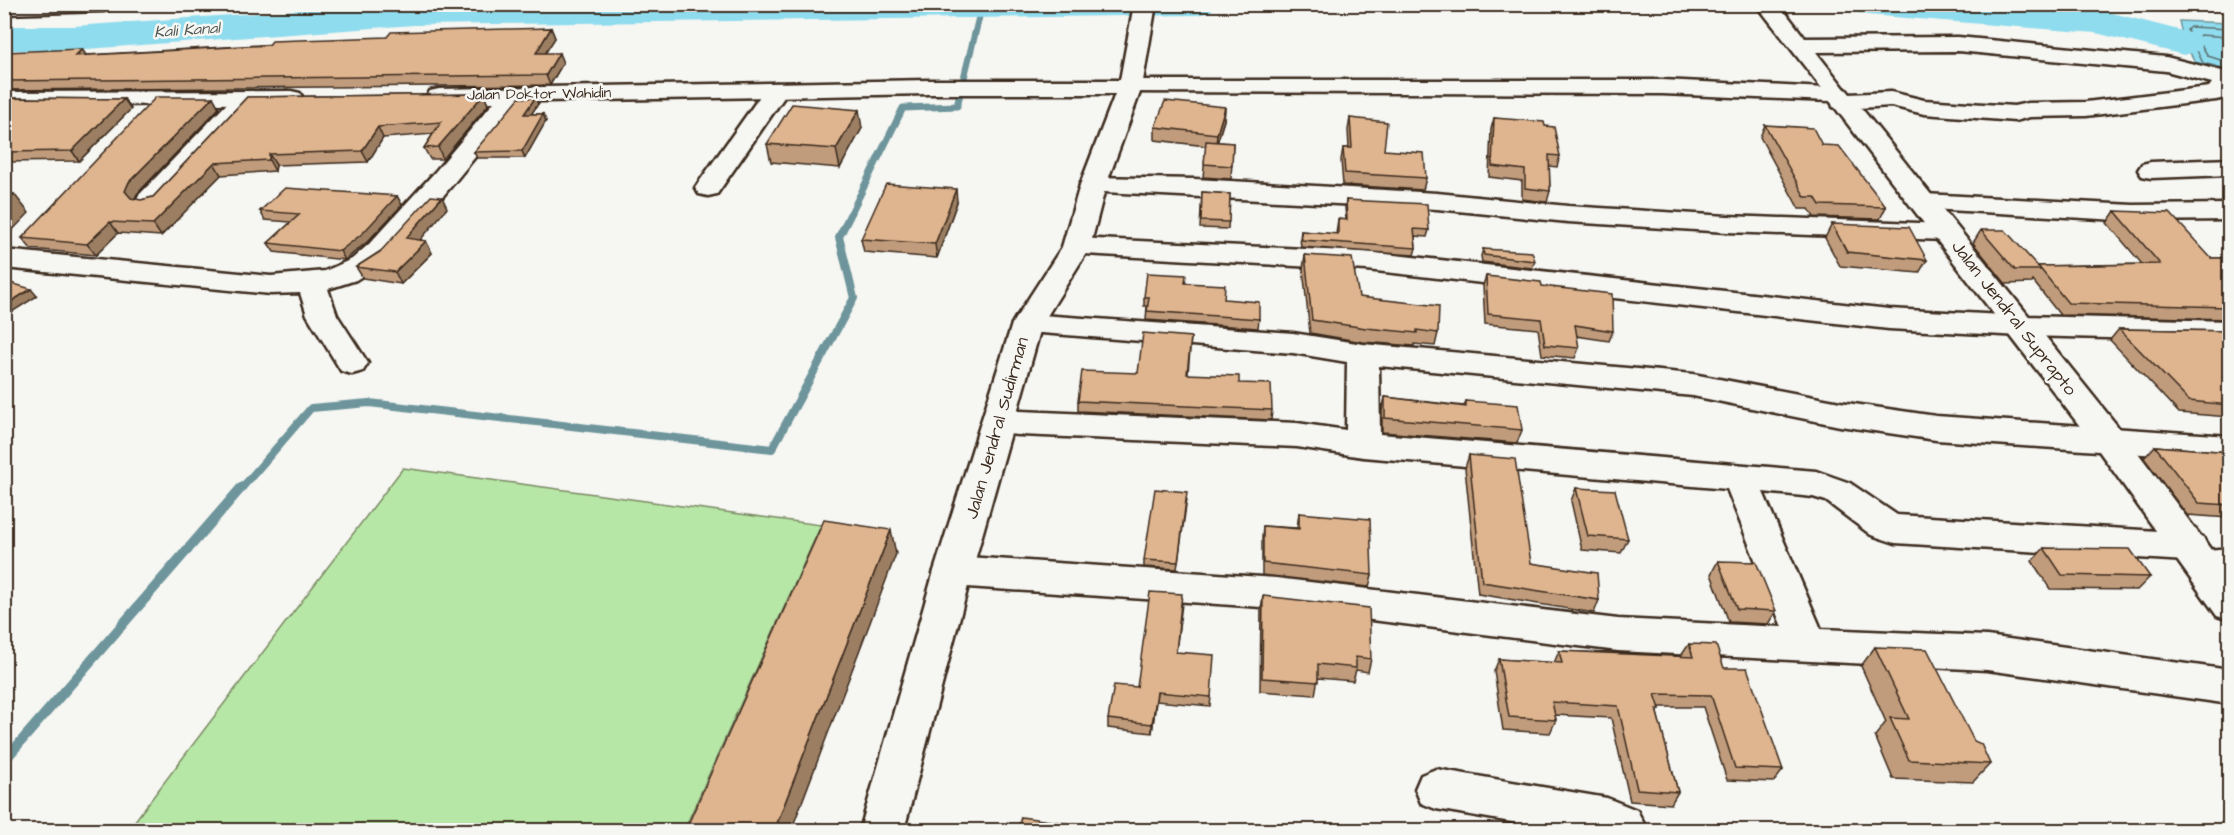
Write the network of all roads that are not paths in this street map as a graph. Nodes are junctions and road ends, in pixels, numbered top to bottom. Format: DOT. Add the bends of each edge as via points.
graph roads {
  1 [pos="103,4"];
  2 [pos="1145,4"];
  3 [pos="1767,4"];
  4 [pos="4,7"];
  5 [pos="1797,40"];
  6 [pos="2225,79"];
  7 [pos="1130,87"];
  8 [pos="777,90"];
  9 [pos="513,95"];
  10 [pos="420,96"];
  11 [pos="315,97"];
  12 [pos="1840,98"];
  13 [pos="5,99"];
  14 [pos="244,99"];
  15 [pos="156,100"];
  16 [pos="132,125"];
  17 [pos="2229,166"];
  18 [pos="2151,170"];
  19 [pos="1093,185"];
  20 [pos="708,188"];
  21 [pos="149,201"];
  22 [pos="1924,202"];
  23 [pos="2229,212"];
  24 [pos="1946,232"];
  25 [pos="29,234"];
  26 [pos="1076,247"];
  27 [pos="5,259"];
  28 [pos="311,283"];
  29 [pos="1027,324"];
  30 [pos="2022,326"];
  31 [pos="2229,331"];
  32 [pos="1363,354"];
  33 [pos="352,363"];
  34 [pos="1000,422"];
  35 [pos="2110,442"];
  36 [pos="1363,446"];
  37 [pos="2229,448"];
  38 [pos="1739,477"];
  39 [pos="2207,558"];
  40 [pos="953,571"];
  41 [pos="2229,605"];
  42 [pos="1808,644"];
  43 [pos="1925,650"];
  44 [pos="2229,687"];
  45 [pos="1947,692"];
  46 [pos="1436,789"];
  47 [pos="882,831"];
  48 [pos="1625,831"];
  1 -- 4 [label="street"];
  2 -- 7 [label="street, Jalan Jendral Sudirman"];
  3 -- 5 [label="street, Jalan Jendral Suprapto"];
  5 -- 6 [label="street" via="1958,44 2166,64"];
  5 -- 12 [label="street, Jalan Jendral Suprapto"];
  6 -- 12 [label="street, Jalan Doktor Wahidin" via="2216,93 2015,114 1924,107 1890,99"];
  7 -- 8 [label="street, Jalan Doktor Wahidin"];
  7 -- 12 [label="street, Jalan Doktor Wahidin" via="1651,87"];
  7 -- 19 [label="street, Jalan Jendral Sudirman"];
  8 -- 9 [label="street, Jalan Doktor Wahidin"];
  8 -- 20 [label="street"];
  9 -- 10 [label="street, Jalan Doktor Wahidin"];
  9 -- 28 [label="street" via="442,184 382,247 359,268"];
  11 -- 14 [label="street"];
  12 -- 22 [label="street, Jalan Jendral Suprapto"];
  13 -- 15 [label="street"];
  14 -- 15 [label="street"];
  14 -- 21 [label="street"];
  15 -- 16 [label="street"];
  17 -- 18 [label="street"];
  19 -- 24 [label="street" via="1437,201 1727,224"];
  19 -- 26 [label="street, Jalan Jendral Sudirman"];
  22 -- 23 [label="street" via="2133,213"];
  22 -- 24 [label="street, Jalan Jendral Suprapto"];
  24 -- 30 [label="street, Jalan Jendral Suprapto"];
  25 -- 27 [label="street"];
  26 -- 29 [label="street, Jalan Jendral Sudirman"];
  26 -- 30 [label="street" via="1367,261 1798,310"];
  27 -- 28 [label="street" via="271,285"];
  28 -- 33 [label="street" via="322,315"];
  29 -- 32 [label="street" via="1293,343"];
  29 -- 34 [label="street, Jalan Jendral Sudirman"];
  30 -- 31 [label="street"];
  30 -- 35 [label="street, Jalan Jendral Suprapto"];
  32 -- 35 [label="street" via="1693,385 1936,428"];
  32 -- 36 [label="street"];
  34 -- 36 [label="street" via="1297,435"];
  34 -- 40 [label="street, Jalan Jendral Sudirman"];
  35 -- 37 [label="street"];
  35 -- 39 [label="street, Jalan Jendral Suprapto"];
  36 -- 38 [label="street"];
  38 -- 39 [label="street" via="1816,484 1838,492 1884,525 1906,530"];
  38 -- 42 [label="street"];
  39 -- 41 [label="street, Jalan Jendral Suprapto"];
  40 -- 42 [label="street" via="1276,593 1618,635"];
  40 -- 47 [label="street, Jalan Jendral Sudirman"];
  42 -- 43 [label="street"];
  43 -- 44 [label="street" via="1987,653"];
  43 -- 45 [label="street"];
  46 -- 48 [label="street" via="1607,819"];
}
